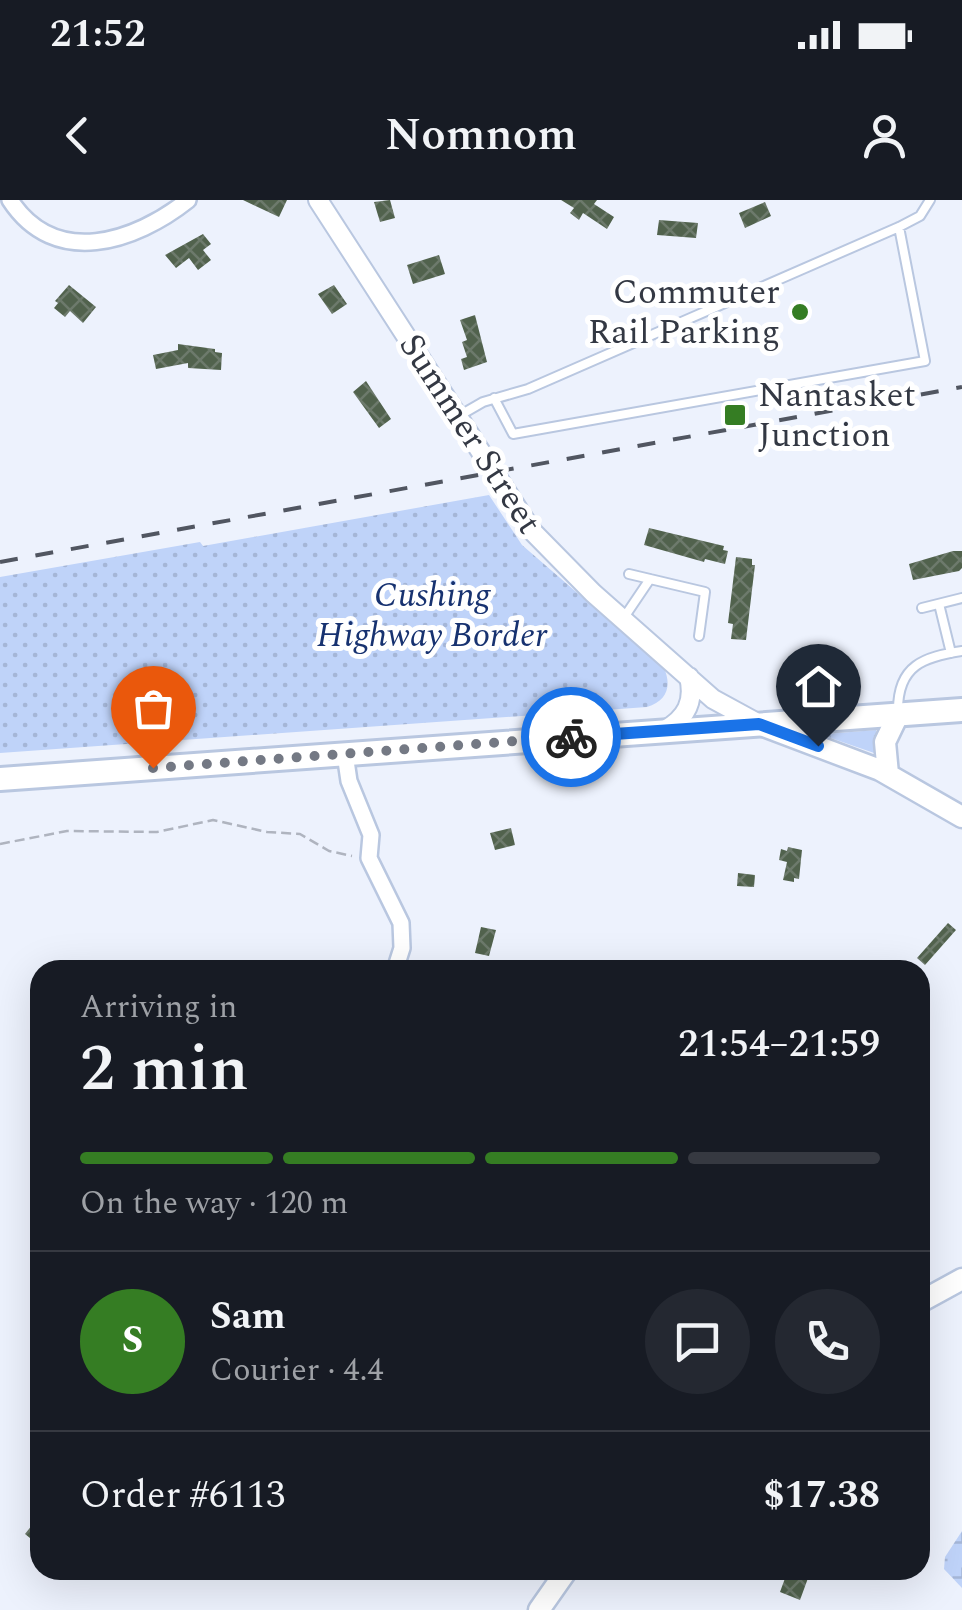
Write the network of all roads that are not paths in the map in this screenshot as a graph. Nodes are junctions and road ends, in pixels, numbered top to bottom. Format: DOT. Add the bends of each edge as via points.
graph roads {
  1 [pos="10,200"];
  2 [pos="188,200"];
  3 [pos="318,200"];
  4 [pos="930,200"];
  5 [pos="899,227"];
  6 [pos="494,398"];
  7 [pos="457,417"];
  8 [pos="629,574"];
  9 [pos="650,579"];
  10 [pos="962,598"];
  11 [pos="939,604"];
  12 [pos="922,608"];
  13 [pos="623,619"];
  14 [pos="699,636"];
  15 [pos="962,651"];
  16 [pos="951,653"];
  17 [pos="689,678"];
  18 [pos="962,710"];
  19 [pos="898,715"];
  20 [pos="759,724"];
  21 [pos="664,731"];
  22 [pos="345,754"];
  23 [pos="888,774"];
  24 [pos="0,779"];
  25 [pos="962,817"];
  26 [pos="402,960"];
  27 [pos="962,1280"];
  28 [pos="930,1297"];
  29 [pos="560,1580"];
  30 [pos="540,1610"];
  1 -- 2 [label="street" via="45,233 86,242 138,232"];
  3 -- 7 [label="street, Summer Street"];
  4 -- 5 [label="lane" via="920,216"];
  5 -- 6 [label="lane"];
  5 -- 6 [label="lane" via="926,361 513,434"];
  6 -- 7 [label="lane"];
  7 -- 13 [label="street, Summer Street" via="532,532"];
  8 -- 9 [label="lane"];
  9 -- 13 [label="lane"];
  9 -- 14 [label="lane" via="705,592"];
  10 -- 11 [label="lane"];
  11 -- 12 [label="lane"];
  11 -- 16 [label="lane"];
  13 -- 17 [label="street, Summer Street"];
  15 -- 16 [label="lane"];
  16 -- 19 [label="lane" via="926,658 911,670 900,690"];
  17 -- 20 [label="street, Summer Street"];
  17 -- 21 [label="street" via="689,707"];
  18 -- 19 [label="main road"];
  19 -- 20 [label="main road"];
  19 -- 23 [label="main road" via="885,742"];
  20 -- 21 [label="main road"];
  20 -- 23 [label="main road, Summer Street"];
  21 -- 22 [label="main road"];
  22 -- 24 [label="main road"];
  22 -- 26 [label="street" via="370,834 369,856 400,917"];
  23 -- 25 [label="main road, Summer Street"];
  27 -- 28 [label="main road"];
  29 -- 30 [label="main road"];
}
